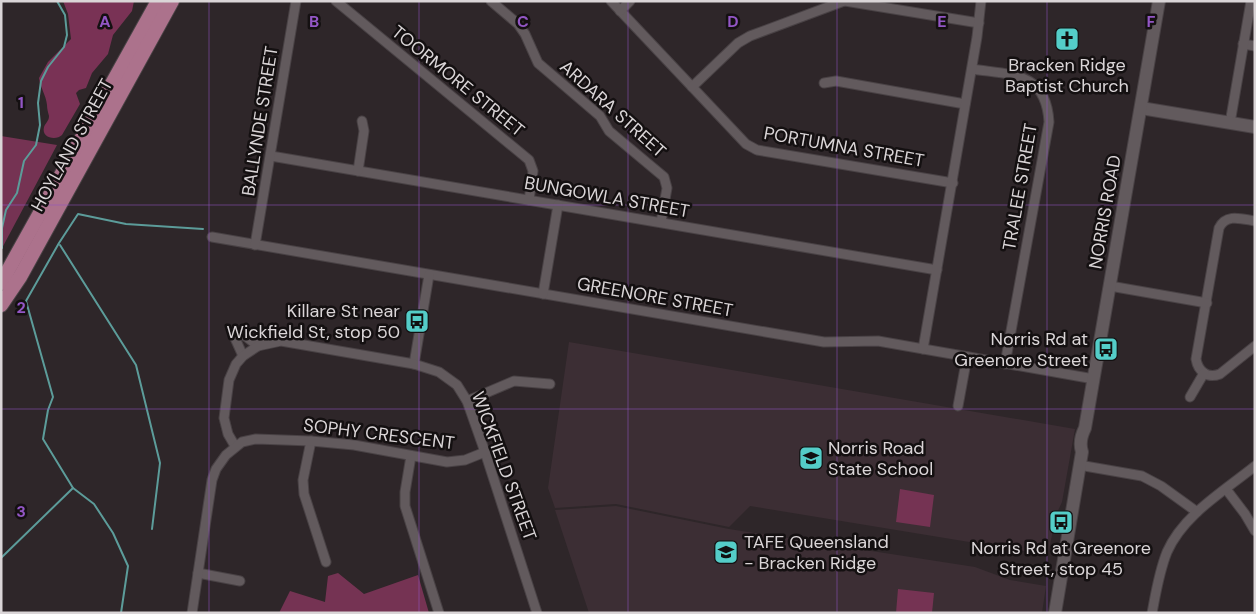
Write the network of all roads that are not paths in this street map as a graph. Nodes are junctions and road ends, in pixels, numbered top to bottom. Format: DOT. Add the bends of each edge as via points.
graph roads {
  1 [pos="158,1"];
  2 [pos="172,1"];
  3 [pos="296,1"];
  4 [pos="336,1"];
  5 [pos="490,1"];
  6 [pos="611,1"];
  7 [pos="630,1"];
  8 [pos="845,1"];
  9 [pos="981,1"];
  10 [pos="1159,1"];
  11 [pos="1250,1"];
  12 [pos="620,11"];
  13 [pos="979,23"];
  14 [pos="1243,44"];
  15 [pos="1255,46"];
  16 [pos="972,69"];
  17 [pos="824,84"];
  18 [pos="692,87"];
  19 [pos="965,104"];
  20 [pos="1141,108"];
  21 [pos="362,121"];
  22 [pos="1230,123"];
  23 [pos="1255,127"];
  24 [pos="271,156"];
  25 [pos="358,171"];
  26 [pos="953,184"];
  27 [pos="529,200"];
  28 [pos="558,205"];
  29 [pos="1255,221"];
  30 [pos="661,222"];
  31 [pos="212,238"];
  32 [pos="255,245"];
  33 [pos="937,270"];
  34 [pos="429,275"];
  35 [pos="1,282"];
  36 [pos="1110,286"];
  37 [pos="543,294"];
  38 [pos="1207,303"];
  39 [pos="1,305"];
  40 [pos="258,346"];
  41 [pos="1255,346"];
  42 [pos="923,349"];
  43 [pos="243,356"];
  44 [pos="967,357"];
  45 [pos="414,364"];
  46 [pos="1005,364"];
  47 [pos="1204,374"];
  48 [pos="1094,379"];
  49 [pos="550,384"];
  50 [pos="1190,397"];
  51 [pos="467,401"];
  52 [pos="958,406"];
  53 [pos="311,441"];
  54 [pos="235,446"];
  55 [pos="486,452"];
  56 [pos="411,456"];
  57 [pos="1079,465"];
  58 [pos="1255,466"];
  59 [pos="1226,489"];
  60 [pos="1197,512"];
  61 [pos="1255,531"];
  62 [pos="326,562"];
  63 [pos="198,573"];
  64 [pos="240,581"];
  65 [pos="192,613"];
  66 [pos="439,613"];
  67 [pos="537,613"];
  68 [pos="1055,613"];
  69 [pos="1152,613"];
  1 -- 35 [label="main road, HOYLAND STREET"];
  2 -- 39 [label="main road, HOYLAND STREET"];
  3 -- 24 [label="street, BALLYNDE STREET"];
  4 -- 27 [label="street, TOORMORE STREET" via="529,160 533,171"];
  5 -- 30 [label="street, ARDARA STREET" via="518,24 538,63 600,116 609,131 664,177 667,188"];
  6 -- 12 [label="street, PORTUMNA STREET"];
  7 -- 12 [label="street"];
  8 -- 13 [label="street"];
  8 -- 18 [label="street" via="750,36 738,43"];
  9 -- 13 [label="street"];
  10 -- 20 [label="main road, NORRIS ROAD"];
  11 -- 14 [label="street"];
  12 -- 18 [label="street, PORTUMNA STREET"];
  13 -- 16 [label="street"];
  14 -- 15 [label="street"];
  14 -- 22 [label="street"];
  16 -- 19 [label="street"];
  16 -- 46 [label="street, TRALEE STREET" via="1019,76 1032,82 1042,93 1048,108"];
  17 -- 19 [label="street" via="836,82"];
  18 -- 26 [label="street, PORTUMNA STREET" via="746,144 757,150"];
  19 -- 26 [label="street"];
  20 -- 22 [label="main road"];
  20 -- 36 [label="main road, NORRIS ROAD"];
  21 -- 25 [label="street" via="364,131"];
  22 -- 23 [label="main road"];
  24 -- 25 [label="street, BUNGOWLA STREET"];
  24 -- 32 [label="street, BALLYNDE STREET"];
  25 -- 27 [label="street, BUNGOWLA STREET"];
  26 -- 33 [label="street"];
  27 -- 28 [label="street, BUNGOWLA STREET"];
  28 -- 30 [label="street, BUNGOWLA STREET"];
  28 -- 37 [label="street"];
  29 -- 38 [label="street" via="1223,217"];
  30 -- 33 [label="street, BUNGOWLA STREET"];
  31 -- 32 [label="street, GREENORE STREET"];
  32 -- 34 [label="street, GREENORE STREET"];
  33 -- 42 [label="street"];
  34 -- 37 [label="street, GREENORE STREET"];
  34 -- 45 [label="street"];
  36 -- 38 [label="street"];
  36 -- 48 [label="main road, NORRIS ROAD"];
  37 -- 42 [label="street, GREENORE STREET" via="824,342 878,342"];
  38 -- 47 [label="street" via="1196,359"];
  40 -- 43 [label="street, WICKFIELD STREET"];
  40 -- 43 [label="street" via="235,331"];
  40 -- 45 [label="street, WICKFIELD STREET" via="281,341"];
  41 -- 47 [label="street" via="1220,374"];
  42 -- 44 [label="street, GREENORE STREET"];
  43 -- 54 [label="street, WICKFIELD STREET" via="229,380 224,418"];
  44 -- 46 [label="street, GREENORE STREET"];
  44 -- 52 [label="street"];
  45 -- 51 [label="street, WICKFIELD STREET" via="439,372 456,385"];
  46 -- 48 [label="street, GREENORE STREET"];
  47 -- 50 [label="street"];
  48 -- 57 [label="main road, NORRIS ROAD" via="1086,428 1081,435"];
  49 -- 51 [label="street" via="514,381"];
  51 -- 55 [label="street, WICKFIELD STREET"];
  53 -- 54 [label="street, SOPHY CRESCENT" via="256,439"];
  53 -- 56 [label="street, SOPHY CRESCENT"];
  53 -- 62 [label="street" via="303,480 304,494"];
  54 -- 63 [label="street" via="222,459 212,480"];
  55 -- 56 [label="street, SOPHY CRESCENT" via="465,460 447,462"];
  55 -- 67 [label="street, WICKFIELD STREET"];
  56 -- 66 [label="street" via="405,506"];
  57 -- 60 [label="street" via="1142,476 1162,486"];
  57 -- 68 [label="main road, NORRIS ROAD"];
  58 -- 59 [label="street"];
  59 -- 60 [label="street"];
  59 -- 61 [label="street"];
  60 -- 69 [label="street" via="1176,536 1168,551"];
  63 -- 64 [label="street"];
  63 -- 65 [label="street"];
}
